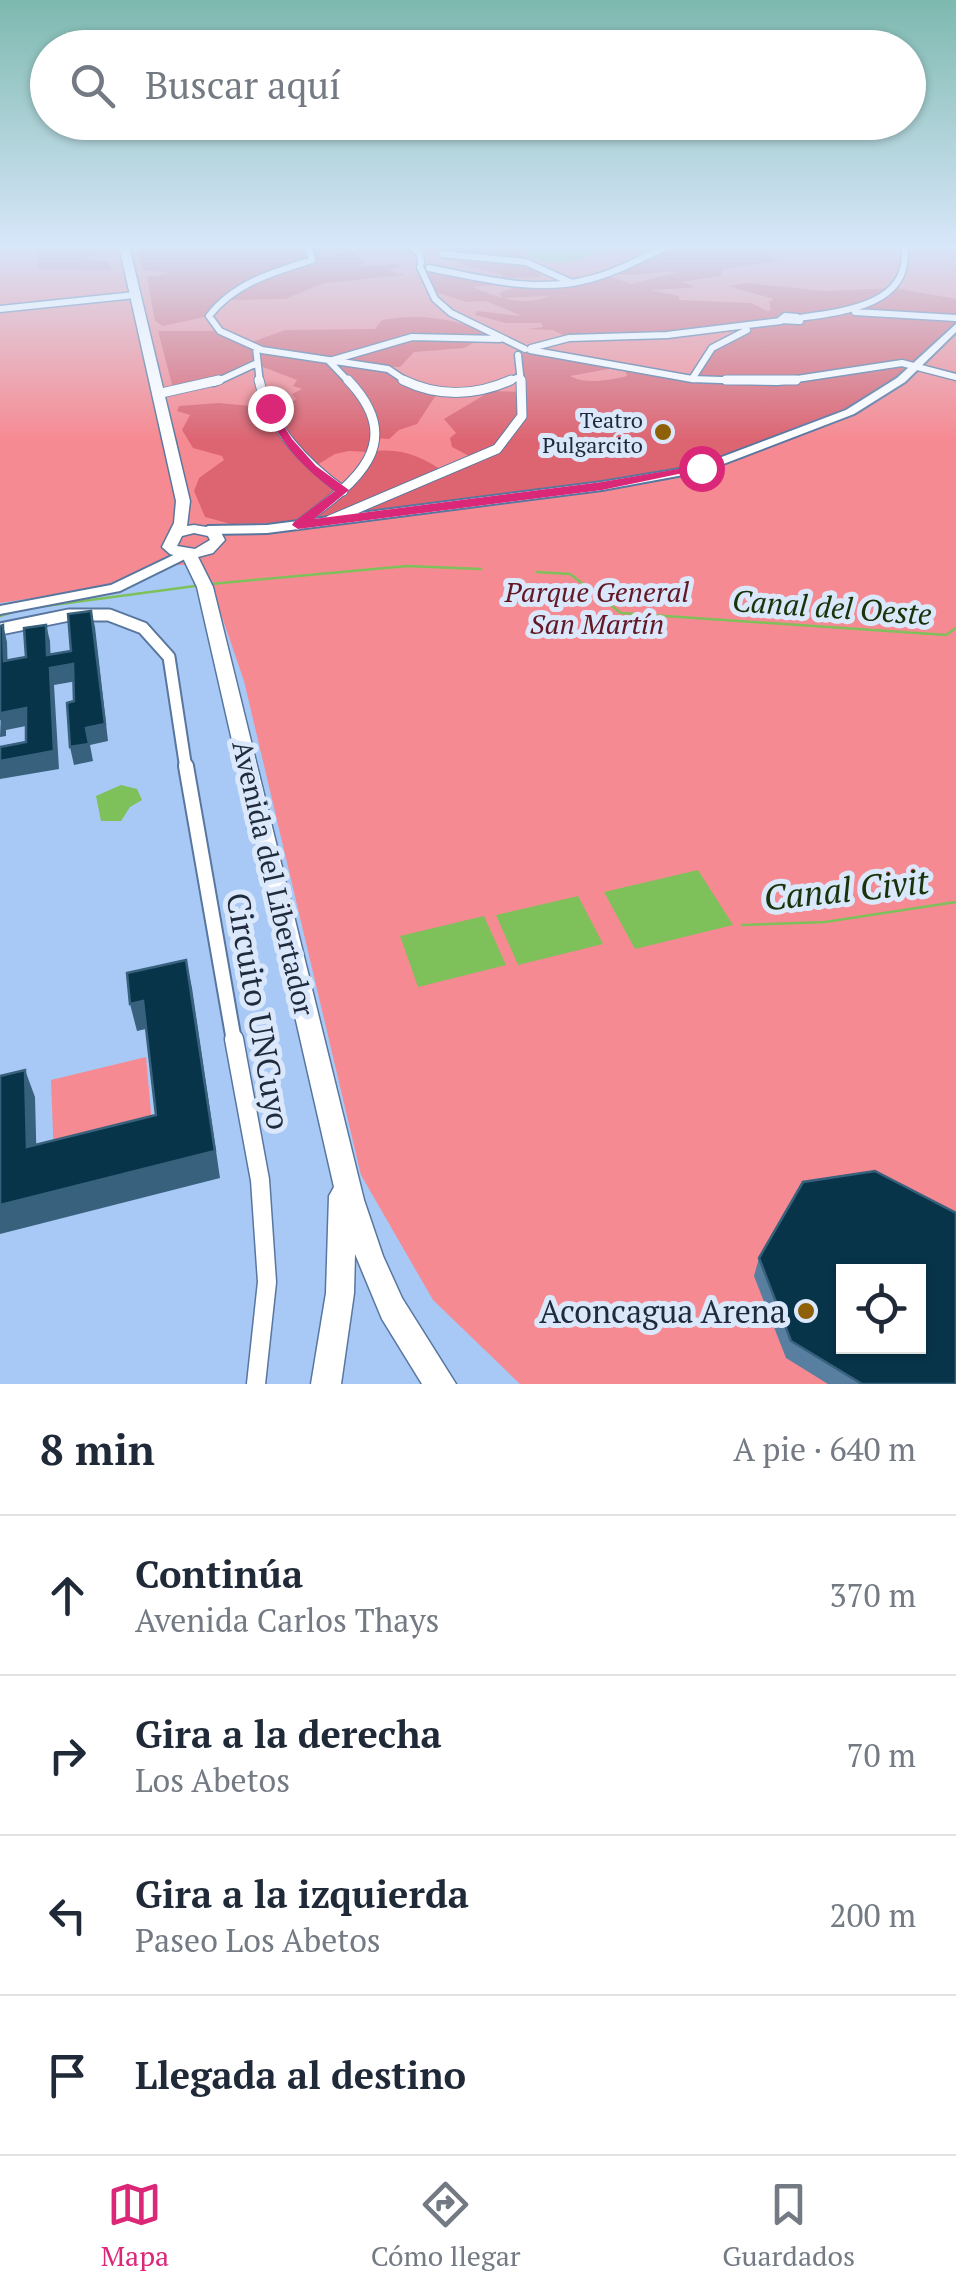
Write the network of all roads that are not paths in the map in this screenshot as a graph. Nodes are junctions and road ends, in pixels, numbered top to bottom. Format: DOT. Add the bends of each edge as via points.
graph roads {
  1 [pos="139,311"];
  2 [pos="213,311"];
  3 [pos="447,311"];
  4 [pos="844,311"];
  5 [pos="836,314"];
  6 [pos="956,318"];
  7 [pos="760,324"];
  8 [pos="956,327"];
  9 [pos="500,339"];
  10 [pos="256,348"];
  11 [pos="524,350"];
  12 [pos="329,361"];
  13 [pos="255,364"];
  14 [pos="917,365"];
  15 [pos="519,377"];
  16 [pos="956,377"];
  17 [pos="692,379"];
  18 [pos="158,394"];
  19 [pos="343,490"];
  20 [pos="183,501"];
  21 [pos="330,520"];
  22 [pos="298,525"];
  23 [pos="172,538"];
  24 [pos="210,538"];
  25 [pos="186,554"];
  26 [pos="148,572"];
  27 [pos="205,587"];
  28 [pos="0,610"];
  29 [pos="0,629"];
  30 [pos="342,1170"];
  31 [pos="256,1384"];
  32 [pos="326,1384"];
  33 [pos="441,1384"];
  1 -- 18 [label="main road"];
  2 -- 10 [label="street" via="213,326"];
  3 -- 9 [label="street"];
  4 -- 5 [label="street"];
  5 -- 6 [label="street"];
  5 -- 7 [label="street"];
  7 -- 11 [label="street" via="570,338"];
  7 -- 17 [label="street" via="712,348"];
  8 -- 14 [label="street"];
  9 -- 11 [label="street"];
  9 -- 12 [label="street" via="412,337"];
  10 -- 12 [label="street"];
  10 -- 13 [label="street"];
  11 -- 15 [label="street"];
  11 -- 17 [label="street"];
  12 -- 15 [label="street" via="388,370 408,386 438,392 475,392"];
  12 -- 19 [label="street" via="377,424 376,438"];
  13 -- 18 [label="street" via="211,384"];
  13 -- 19 [label="street" via="287,441"];
  14 -- 16 [label="street"];
  14 -- 17 [label="street" via="777,382"];
  14 -- 21 [label="street" via="850,412 720,464 602,486"];
  15 -- 21 [label="street" via="526,405 518,430 497,450"];
  18 -- 20 [label="main road"];
  19 -- 22 [label="street"];
  20 -- 23 [label="main road"];
  20 -- 24 [label="main road"];
  21 -- 22 [label="street"];
  22 -- 24 [label="street"];
  23 -- 24 [label="main road"];
  23 -- 25 [label="main road" via="172,550"];
  23 -- 26 [label="street"];
  24 -- 25 [label="main road"];
  24 -- 27 [label="main road, Avenida del Libertador"];
  25 -- 26 [label="street"];
  25 -- 27 [label="main road, Avenida del Libertador"];
  26 -- 28 [label="street" via="101,593"];
  27 -- 30 [label="main road, Avenida del Libertador"];
  29 -- 31 [label="street, Circuito UNCuyo" via="69,615 109,615 143,628 170,657 260,1180 268,1282"];
  30 -- 32 [label="main road, Avenida del Libertador" via="340,1293"];
  30 -- 33 [label="main road, Avenida del Libertador" via="381,1290"];
}
